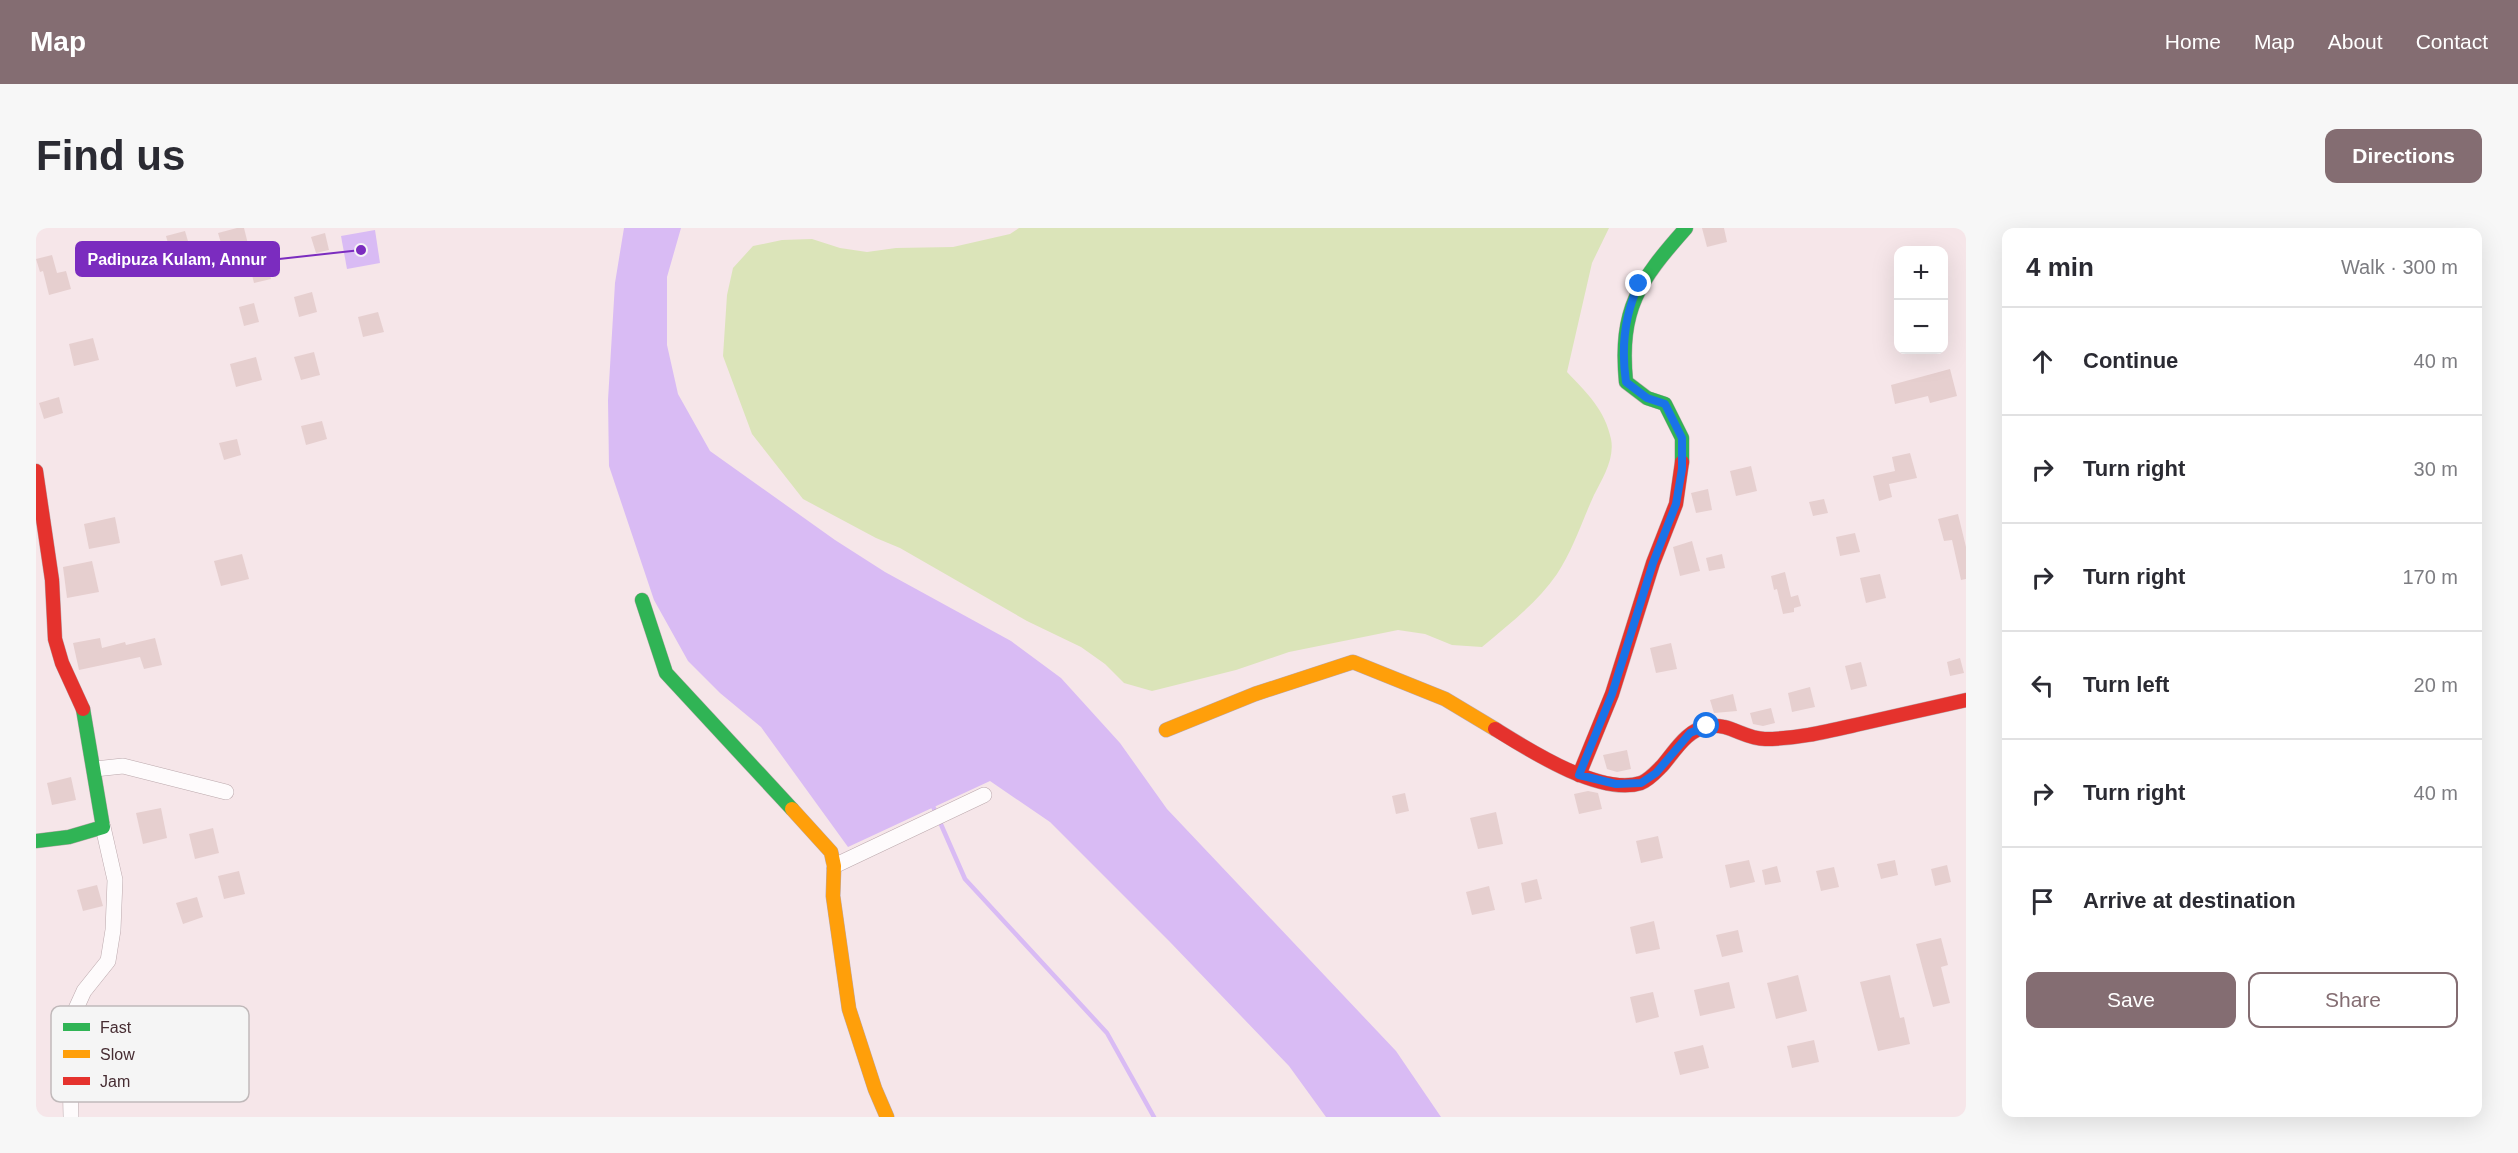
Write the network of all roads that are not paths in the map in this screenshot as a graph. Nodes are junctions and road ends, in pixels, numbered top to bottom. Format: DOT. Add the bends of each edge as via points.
graph roads {
  1 [pos="1686,228"];
  2 [pos="36,471"];
  3 [pos="642,600"];
  4 [pos="1966,700"];
  5 [pos="1166,730"];
  6 [pos="95,769"];
  7 [pos="1579,775"];
  8 [pos="226,792"];
  9 [pos="984,795"];
  10 [pos="103,827"];
  11 [pos="36,841"];
  12 [pos="834,866"];
  13 [pos="77,1006"];
  14 [pos="71,1102"];
  15 [pos="71,1117"];
  16 [pos="887,1117"];
  1 -- 7 [label="street" via="1639,284 1624,323 1626,382 1647,398 1665,404 1682,438 1676,504 1612,694"];
  2 -- 6 [label="street" via="52,580 55,639 84,711"];
  3 -- 12 [label="street" via="666,673 831,852"];
  4 -- 7 [label="street" via="1818,733 1764,739 1725,726 1707,726 1690,733 1656,773 1641,783 1616,784"];
  5 -- 7 [label="street" via="1255,694 1353,662 1444,699"];
  6 -- 8 [label="street" via="123,766"];
  6 -- 10 [label="street"];
  9 -- 12 [label="street"];
  10 -- 11 [label="street"];
  10 -- 13 [label="street" via="115,880 113,930 108,961"];
  12 -- 16 [label="street" via="833,896 849,1009"];
  14 -- 15 [label="street"];
}
